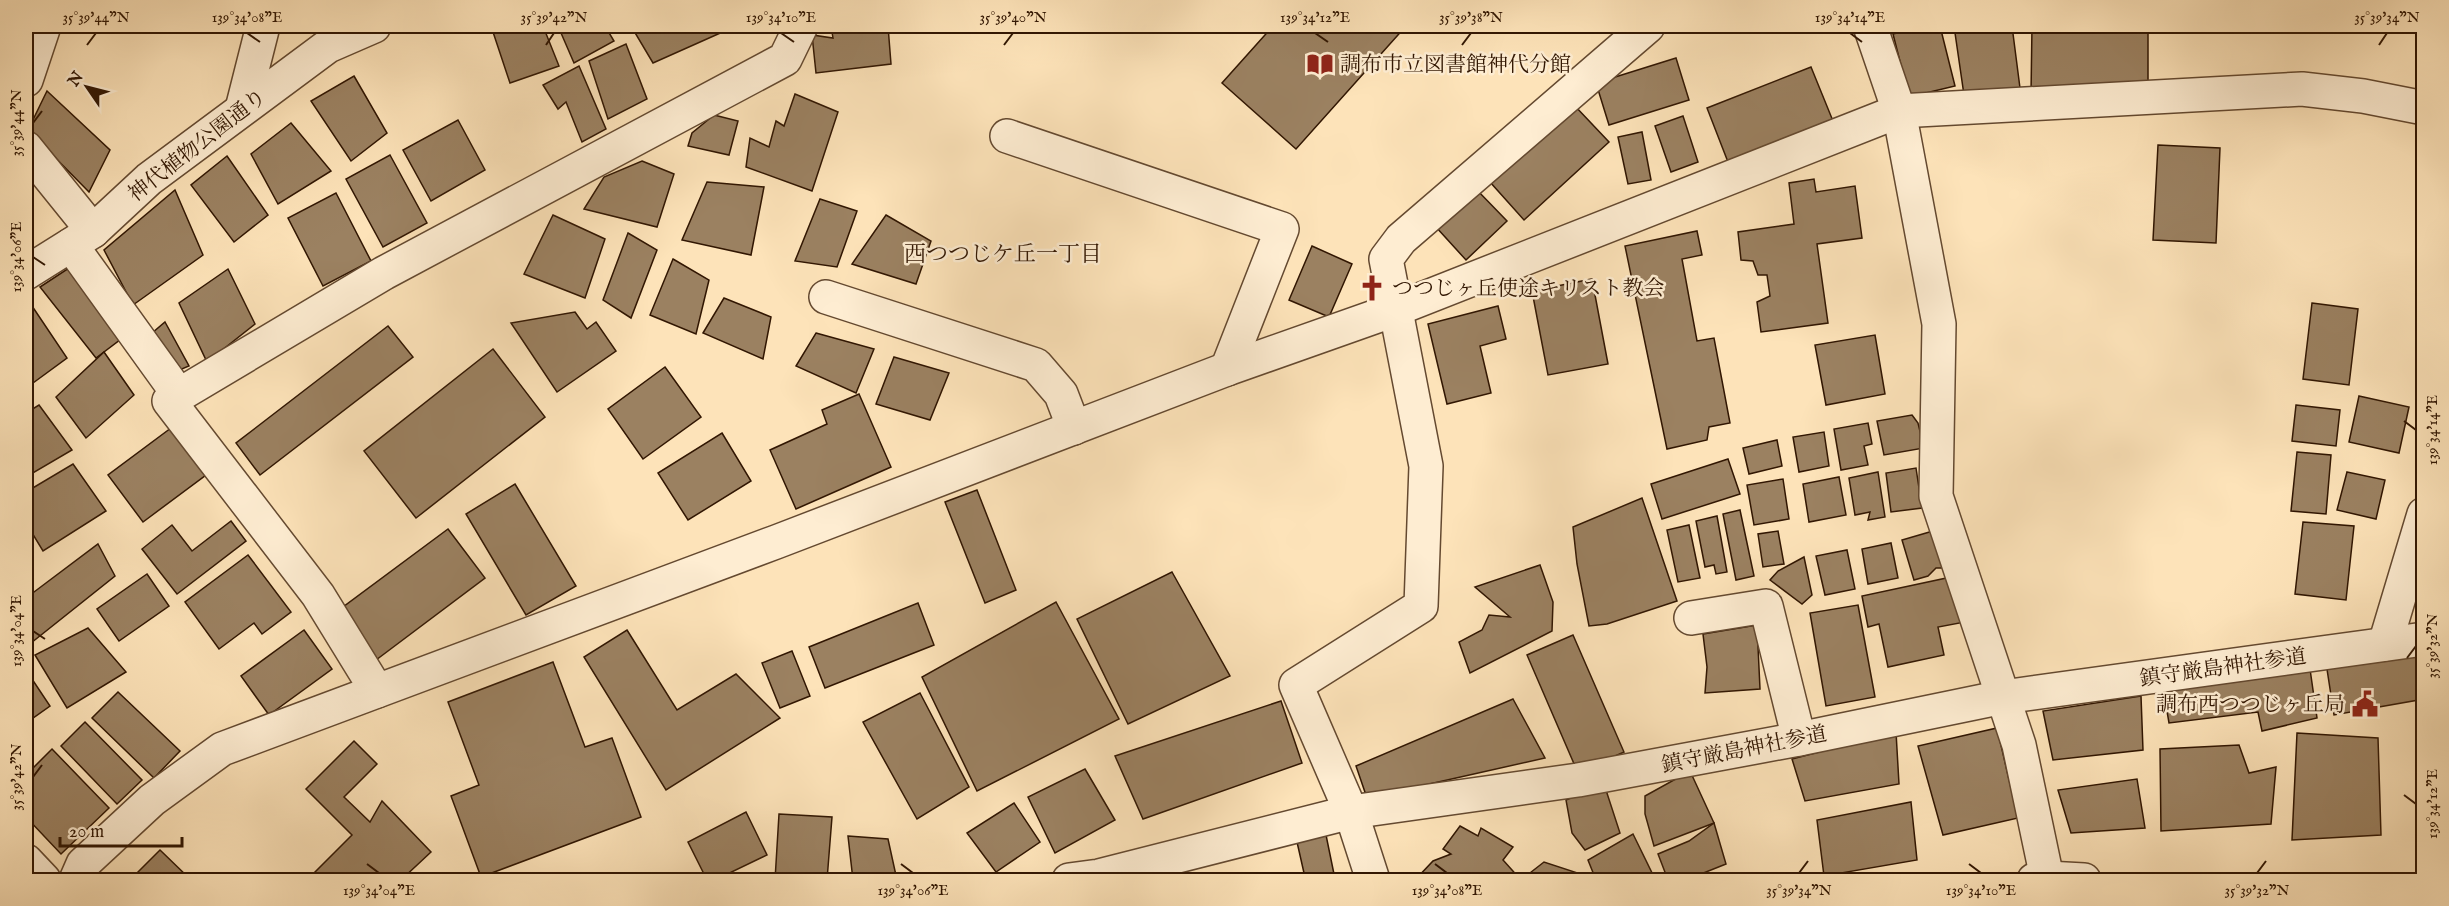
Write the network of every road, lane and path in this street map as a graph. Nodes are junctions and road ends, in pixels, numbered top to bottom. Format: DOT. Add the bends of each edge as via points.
graph roads {
  1 [pos="44,26"];
  2 [pos="263,26"];
  3 [pos="374,26"];
  4 [pos="801,26"];
  5 [pos="1648,26"];
  6 [pos="1870,26"];
  7 [pos="26,80"];
  8 [pos="2424,108"];
  9 [pos="242,110"];
  10 [pos="1899,111"];
  11 [pos="1008,136"];
  12 [pos="26,148"];
  13 [pos="82,238"];
  14 [pos="26,273"];
  15 [pos="826,297"];
  16 [pos="1395,310"];
  17 [pos="1227,369"];
  18 [pos="179,395"];
  19 [pos="1074,428"];
  20 [pos="2424,514"];
  21 [pos="1691,618"];
  22 [pos="2424,639"];
  23 [pos="2385,645"];
  24 [pos="377,691"];
  25 [pos="2003,697"];
  26 [pos="1799,739"];
  27 [pos="1351,812"];
  28 [pos="26,861"];
  29 [pos="2041,879"];
  30 [pos="44,880"];
  31 [pos="75,880"];
  32 [pos="1069,880"];
  33 [pos="1373,880"];
  34 [pos="2084,880"];
  1 -- 7 [label="street"];
  2 -- 9 [label="street"];
  3 -- 9 [label="street, 神代植物公園通り" via="328,46"];
  4 -- 18 [label="street" via="785,59 384,273"];
  5 -- 16 [label="street" via="1401,239 1386,259"];
  6 -- 10 [label="street"];
  8 -- 10 [label="street" via="2302,89"];
  9 -- 13 [label="street, 神代植物公園通り" via="149,179"];
  10 -- 16 [label="street"];
  10 -- 25 [label="street" via="1939,324 1936,496"];
  11 -- 17 [label="street" via="1282,229"];
  12 -- 13 [label="street"];
  13 -- 14 [label="street, 神代植物公園通り"];
  13 -- 18 [label="street"];
  15 -- 19 [label="street" via="1036,365 1061,394"];
  16 -- 17 [label="street"];
  16 -- 27 [label="street" via="1426,466 1420,606 1296,685"];
  17 -- 19 [label="street"];
  18 -- 24 [label="street" via="169,401 318,595"];
  19 -- 24 [label="street"];
  20 -- 23 [label="street"];
  21 -- 26 [label="street" via="1766,606"];
  22 -- 23 [label="street, 鎮守厳島神社参道"];
  23 -- 25 [label="street, 鎮守厳島神社参道"];
  24 -- 31 [label="street" via="222,749 152,800 83,864"];
  25 -- 26 [label="street, 鎮守厳島神社参道"];
  25 -- 29 [label="street" via="2019,745"];
  26 -- 27 [label="street, 鎮守厳島神社参道" via="1578,780"];
  27 -- 32 [label="street, 鎮守厳島神社参道" via="1099,876"];
  27 -- 33 [label="street"];
  28 -- 30 [label="street"];
  29 -- 34 [label="street"];
}
